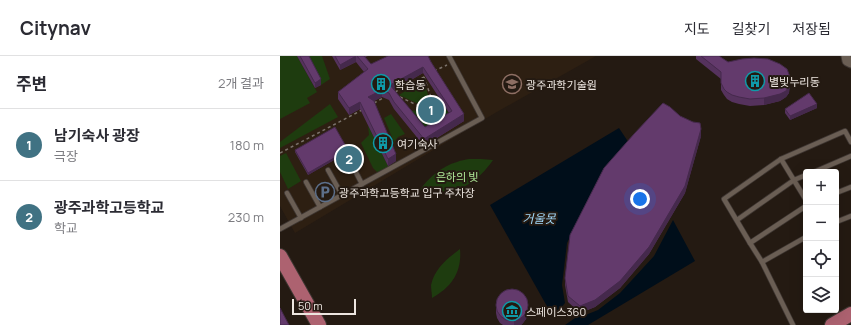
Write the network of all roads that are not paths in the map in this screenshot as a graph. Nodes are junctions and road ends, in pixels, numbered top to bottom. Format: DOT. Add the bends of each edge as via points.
graph roads {
  1 [pos="449,56"];
  2 [pos="846,56"];
  3 [pos="851,63"];
  4 [pos="851,142"];
  5 [pos="851,156"];
  6 [pos="349,159"];
  7 [pos="781,159"];
  8 [pos="821,169"];
  9 [pos="328,170"];
  10 [pos="803,176"];
  11 [pos="794,180"];
  12 [pos="306,182"];
  13 [pos="362,184"];
  14 [pos="851,187"];
  15 [pos="839,192"];
  16 [pos="287,193"];
  17 [pos="342,195"];
  18 [pos="803,195"];
  19 [pos="320,207"];
  20 [pos="803,208"];
  21 [pos="851,216"];
  22 [pos="301,218"];
  23 [pos="736,220"];
  24 [pos="839,221"];
  25 [pos="280,229"];
  26 [pos="803,239"];
  27 [pos="750,243"];
  28 [pos="280,256"];
  29 [pos="762,262"];
  30 [pos="851,314"];
  31 [pos="318,325"];
  32 [pos="793,325"];
  33 [pos="832,325"];
  1 -- 13 [label="lane" via="482,118"];
  2 -- 3 [label="street" via="847,61"];
  4 -- 7 [label="lane" via="845,131"];
  5 -- 8 [label="lane"];
  6 -- 13 [label="lane"];
  7 -- 11 [label="lane"];
  7 -- 23 [label="lane" via="724,199"];
  9 -- 17 [label="lane"];
  10 -- 11 [label="lane"];
  11 -- 18 [label="lane"];
  11 -- 23 [label="lane"];
  12 -- 19 [label="lane"];
  13 -- 17 [label="lane"];
  14 -- 15 [label="lane"];
  16 -- 22 [label="lane"];
  17 -- 19 [label="lane"];
  19 -- 22 [label="lane"];
  20 -- 27 [label="lane"];
  21 -- 24 [label="lane"];
  22 -- 25 [label="lane"];
  23 -- 27 [label="lane"];
  26 -- 29 [label="lane"];
  27 -- 29 [label="lane"];
  28 -- 31 [label="main road"];
  29 -- 32 [label="lane"];
  30 -- 33 [label="main road"];
}
